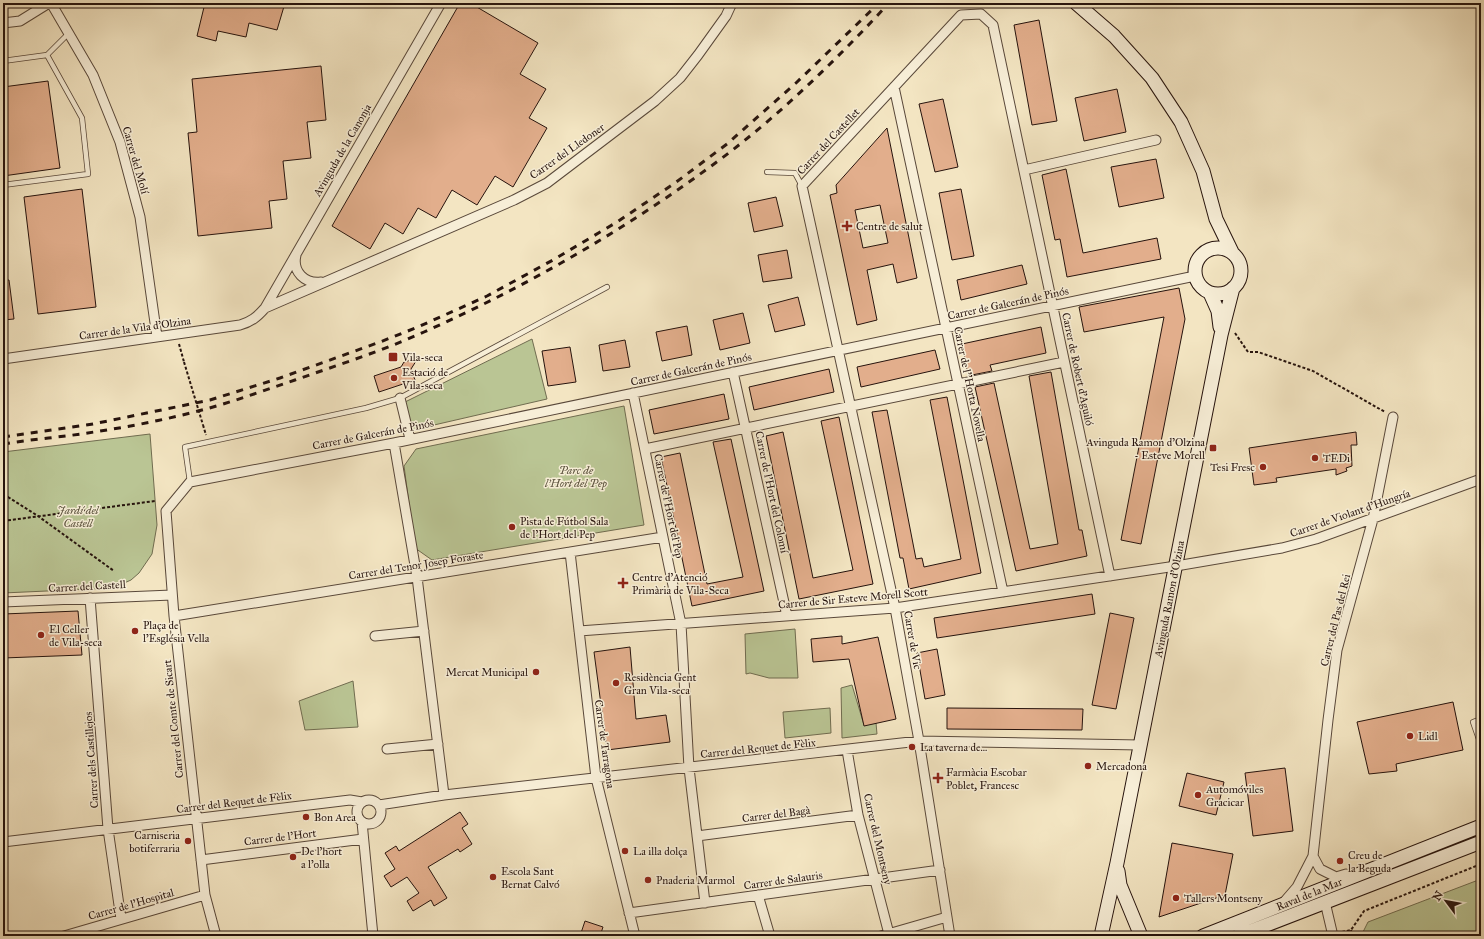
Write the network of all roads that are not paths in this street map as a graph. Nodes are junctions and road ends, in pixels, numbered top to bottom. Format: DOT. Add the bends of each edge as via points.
graph roads {
  1 [pos="50,3"];
  2 [pos="441,3"];
  3 [pos="732,3"];
  4 [pos="1076,3"];
  5 [pos="3,23"];
  6 [pos="993,25"];
  7 [pos="69,33"];
  8 [pos="47,55"];
  9 [pos="3,61"];
  10 [pos="894,87"];
  11 [pos="1156,140"];
  12 [pos="1024,170"];
  13 [pos="767,172"];
  14 [pos="3,185"];
  15 [pos="802,186"];
  16 [pos="1216,219"];
  17 [pos="1208,250"];
  18 [pos="297,252"];
  19 [pos="1232,252"];
  20 [pos="1195,276"];
  21 [pos="329,281"];
  22 [pos="607,287"];
  23 [pos="1233,288"];
  24 [pos="1210,293"];
  25 [pos="1052,306"];
  26 [pos="265,308"];
  27 [pos="946,328"];
  28 [pos="1221,335"];
  29 [pos="157,337"];
  30 [pos="838,351"];
  31 [pos="3,359"];
  32 [pos="1064,362"];
  33 [pos="733,372"];
  34 [pos="958,384"];
  35 [pos="633,393"];
  36 [pos="400,398"];
  37 [pos="850,406"];
  38 [pos="1393,417"];
  39 [pos="745,428"];
  40 [pos="410,440"];
  41 [pos="394,443"];
  42 [pos="645,449"];
  43 [pos="1481,479"];
  44 [pos="190,482"];
  45 [pos="1373,518"];
  46 [pos="663,537"];
  47 [pos="570,552"];
  48 [pos="1176,566"];
  49 [pos="1110,576"];
  50 [pos="417,577"];
  51 [pos="1003,592"];
  52 [pos="172,594"];
  53 [pos="90,598"];
  54 [pos="3,602"];
  55 [pos="895,608"];
  56 [pos="174,616"];
  57 [pos="787,616"];
  58 [pos="680,624"];
  59 [pos="424,631"];
  60 [pos="579,631"];
  61 [pos="375,636"];
  62 [pos="1481,719"];
  63 [pos="919,741"];
  64 [pos="438,744"];
  65 [pos="1140,745"];
  66 [pos="1481,745"];
  67 [pos="387,749"];
  68 [pos="848,750"];
  69 [pos="689,768"];
  70 [pos="596,778"];
  71 [pos="444,796"];
  72 [pos="362,802"];
  73 [pos="379,805"];
  74 [pos="858,815"];
  75 [pos="196,818"];
  76 [pos="362,822"];
  77 [pos="1481,826"];
  78 [pos="108,829"];
  79 [pos="697,836"];
  80 [pos="363,839"];
  81 [pos="3,842"];
  82 [pos="1481,842"];
  83 [pos="1313,856"];
  84 [pos="201,860"];
  85 [pos="1117,863"];
  86 [pos="1386,863"];
  87 [pos="940,870"];
  88 [pos="874,879"];
  89 [pos="205,895"];
  90 [pos="758,895"];
  91 [pos="1325,902"];
  92 [pos="705,903"];
  93 [pos="1282,904"];
  94 [pos="629,913"];
  95 [pos="947,917"];
  96 [pos="121,919"];
  97 [pos="885,935"];
  98 [pos="1333,935"];
  99 [pos="64,936"];
  100 [pos="216,936"];
  101 [pos="373,936"];
  102 [pos="635,936"];
  103 [pos="770,936"];
  104 [pos="950,936"];
  105 [pos="1101,936"];
  106 [pos="1142,936"];
  107 [pos="1203,936"];
  108 [pos="1238,936"];
  1 -- 5 [label="street" via="20,21"];
  1 -- 7 [label="street, Carrer del Molí"];
  2 -- 18 [label="street, Avinguda de la Canonja"];
  3 -- 21 [label="street, Carrer del Lledoner" via="726,16 680,78 655,101 547,183"];
  4 -- 16 [label="street" via="1114,36 1152,78 1181,122 1203,171"];
  6 -- 10 [label="street, Carrer del Castellet" via="981,14 961,15"];
  6 -- 12 [label="street, Carrer de Robert d'Aguiló"];
  7 -- 8 [label="lane"];
  7 -- 29 [label="street, Carrer del Molí" via="93,75 120,142 140,218"];
  8 -- 9 [label="lane"];
  8 -- 14 [label="lane" via="82,118 88,174"];
  10 -- 15 [label="street, Carrer del Castellet"];
  10 -- 27 [label="street, Carrer de l''Horta Novella"];
  11 -- 12 [label="street"];
  12 -- 25 [label="street, Carrer de Robert d'Aguiló"];
  13 -- 15 [label="lane" via="795,173"];
  15 -- 30 [label="street, Carrer del Castellet"];
  16 -- 17 [label="street"];
  16 -- 19 [label="street"];
  17 -- 19 [label="street" via="1220,247"];
  17 -- 20 [label="street" via="1201,254 1197,261"];
  18 -- 21 [label="street, Carrer del Lledoner" via="296,264 301,276 314,283"];
  18 -- 26 [label="street, Avinguda de la Canonja"];
  19 -- 23 [label="street" via="1239,260 1241,270 1239,280"];
  20 -- 24 [label="street" via="1200,286"];
  20 -- 25 [label="street, Carrer de Galcerán de Pinós"];
  21 -- 26 [label="street, Carrer del Lledoner"];
  22 -- 36 [label="lane"];
  23 -- 24 [label="street" via="1222,294"];
  23 -- 28 [label="street, Avinguda Ramon d'Olzina"];
  24 -- 28 [label="street, Avinguda Ramon d'Olzina" via="1218,311"];
  25 -- 27 [label="street, Carrer de Galcerán de Pinós"];
  25 -- 32 [label="street, Carrer de Robert d'Aguiló"];
  26 -- 29 [label="street, Carrer de la Vila d'Olzina" via="258,316 240,325"];
  27 -- 30 [label="street, Carrer de Galcerán de Pinós"];
  27 -- 34 [label="street, Carrer de l''Horta Novella"];
  28 -- 48 [label="street, Avinguda Ramon d'Olzina"];
  29 -- 31 [label="street, Carrer de la Vila d'Olzina"];
  30 -- 33 [label="street, Carrer de Galcerán de Pinós"];
  30 -- 37 [label="street, Carrer de Vic"];
  32 -- 34 [label="street"];
  32 -- 49 [label="street, Carrer de Robert d'Aguiló"];
  33 -- 35 [label="street, Carrer de Galcerán de Pinós"];
  33 -- 39 [label="street, Carrer de l'Hort del Colomí"];
  34 -- 37 [label="street"];
  34 -- 51 [label="street, Carrer de l''Horta Novella"];
  35 -- 40 [label="street, Carrer de Galcerán de Pinós"];
  35 -- 42 [label="street, Carrer de l'Hort del Pep"];
  36 -- 40 [label="street"];
  36 -- 44 [label="lane" via="366,408 184,447"];
  37 -- 39 [label="street"];
  37 -- 55 [label="street, Carrer de Vic"];
  38 -- 45 [label="street, Carrer del Pas del Rei"];
  39 -- 42 [label="street"];
  39 -- 57 [label="street, Carrer de l'Hort del Colomí"];
  40 -- 41 [label="street, Carrer de Galcerán de Pinós"];
  41 -- 44 [label="street, Carrer de Galcerán de Pinós"];
  41 -- 50 [label="street"];
  42 -- 46 [label="street, Carrer de l'Hort del Pep"];
  43 -- 45 [label="street, Carrer de Violant d'Hungría"];
  44 -- 52 [label="street, Carrer del Comte de Sicart" via="166,511"];
  45 -- 48 [label="street, Carrer de Violant d'Hungría" via="1316,539 1282,548"];
  45 -- 83 [label="street, Carrer del Pas del Rei" via="1337,650"];
  46 -- 47 [label="street, Carrer del Tenor Josep Foraste"];
  46 -- 58 [label="street, Carrer de l'Hort del Pep"];
  47 -- 50 [label="street, Carrer del Tenor Josep Foraste"];
  47 -- 60 [label="street, Carrer de Tarragona"];
  48 -- 49 [label="street, Carrer de Sir Esteve Morell Scott"];
  48 -- 65 [label="street, Avinguda Ramon d'Olzina"];
  49 -- 51 [label="street, Carrer de Sir Esteve Morell Scott"];
  50 -- 56 [label="street, Carrer del Tenor Josep Foraste"];
  50 -- 59 [label="street"];
  51 -- 55 [label="street, Carrer de Sir Esteve Morell Scott"];
  52 -- 53 [label="street, Carrer del Castell"];
  52 -- 56 [label="street, Carrer del Comte de Sicart"];
  53 -- 54 [label="street, Carrer del Castell"];
  53 -- 78 [label="street, Carrer dels Castillejos"];
  55 -- 57 [label="street, Carrer de Sir Esteve Morell Scott"];
  55 -- 63 [label="street, Carrer de Vic"];
  56 -- 75 [label="street, Carrer del Comte de Sicart"];
  57 -- 58 [label="street, Carrer de Sir Esteve Morell Scott"];
  58 -- 60 [label="street, Carrer de Sir Esteve Morell Scott"];
  58 -- 69 [label="street, Carrer de l'Hort del Pep"];
  59 -- 61 [label="street"];
  59 -- 64 [label="street"];
  60 -- 70 [label="street, Carrer de Tarragona"];
  62 -- 66 [label="lane" via="1473,722"];
  63 -- 65 [label="street, Carrer del Requet de Fèlix"];
  63 -- 68 [label="street, Carrer del Requet de Fèlix"];
  63 -- 87 [label="street, Carrer de Vic"];
  64 -- 67 [label="street"];
  64 -- 71 [label="street"];
  65 -- 85 [label="street, Avinguda Ramon d'Olzina"];
  68 -- 69 [label="street, Carrer del Requet de Fèlix"];
  68 -- 74 [label="street, Carrer del Montseny"];
  69 -- 70 [label="street, Carrer del Requet de Fèlix"];
  69 -- 79 [label="street, Carrer de l'Hort del Pep"];
  70 -- 71 [label="street, Carrer del Requet de Fèlix"];
  70 -- 94 [label="street, Carrer de Tarragona"];
  71 -- 73 [label="street, Carrer del Requet de Fèlix"];
  72 -- 73 [label="street" via="370,800"];
  72 -- 75 [label="street, Carrer del Requet de Fèlix" via="350,800"];
  72 -- 76 [label="street" via="357,808"];
  73 -- 76 [label="street" via="380,813 377,820 369,824"];
  74 -- 79 [label="street, Carrer del Bagà"];
  74 -- 88 [label="street, Carrer del Montseny"];
  75 -- 78 [label="street, Carrer del Requet de Fèlix"];
  75 -- 84 [label="street, Carrer del Comte de Sicart"];
  76 -- 80 [label="street"];
  77 -- 86 [label="street, Raval de la Mar"];
  78 -- 81 [label="street, Carrer del Requet de Fèlix"];
  78 -- 96 [label="street, Carrer dels Castillejos"];
  79 -- 92 [label="street, Carrer de l'Hort del Pep"];
  80 -- 84 [label="street, Carrer de l'Hort"];
  80 -- 101 [label="street"];
  82 -- 91 [label="street, Raval de la Mar"];
  83 -- 86 [label="street" via="1320,869 1336,877"];
  83 -- 93 [label="street" via="1297,887"];
  84 -- 89 [label="street, Carrer del Comte de Sicart"];
  85 -- 105 [label="street, Avinguda Ramon d'Olzina"];
  85 -- 106 [label="street, Avinguda Ramon d'Olzina" via="1120,885"];
  86 -- 93 [label="street, Raval de la Mar"];
  87 -- 88 [label="street, Carrer de Salauris"];
  87 -- 95 [label="street, Carrer de Vic"];
  88 -- 90 [label="street, Carrer de Salauris"];
  88 -- 97 [label="street, Carrer del Montseny"];
  89 -- 96 [label="street, Carrer de l'Hospital"];
  89 -- 100 [label="street, Carrer del Comte de Sicart"];
  90 -- 92 [label="street, Carrer de Salauris"];
  90 -- 103 [label="street"];
  91 -- 98 [label="street"];
  91 -- 108 [label="street, Raval de la Mar"];
  92 -- 94 [label="street, Carrer de Salauris"];
  93 -- 107 [label="street, Raval de la Mar"];
  94 -- 102 [label="street, Carrer de Tarragona"];
  95 -- 97 [label="street"];
  95 -- 104 [label="street, Carrer de Vic"];
  96 -- 99 [label="street, Carrer de l'Hospital"];
}
